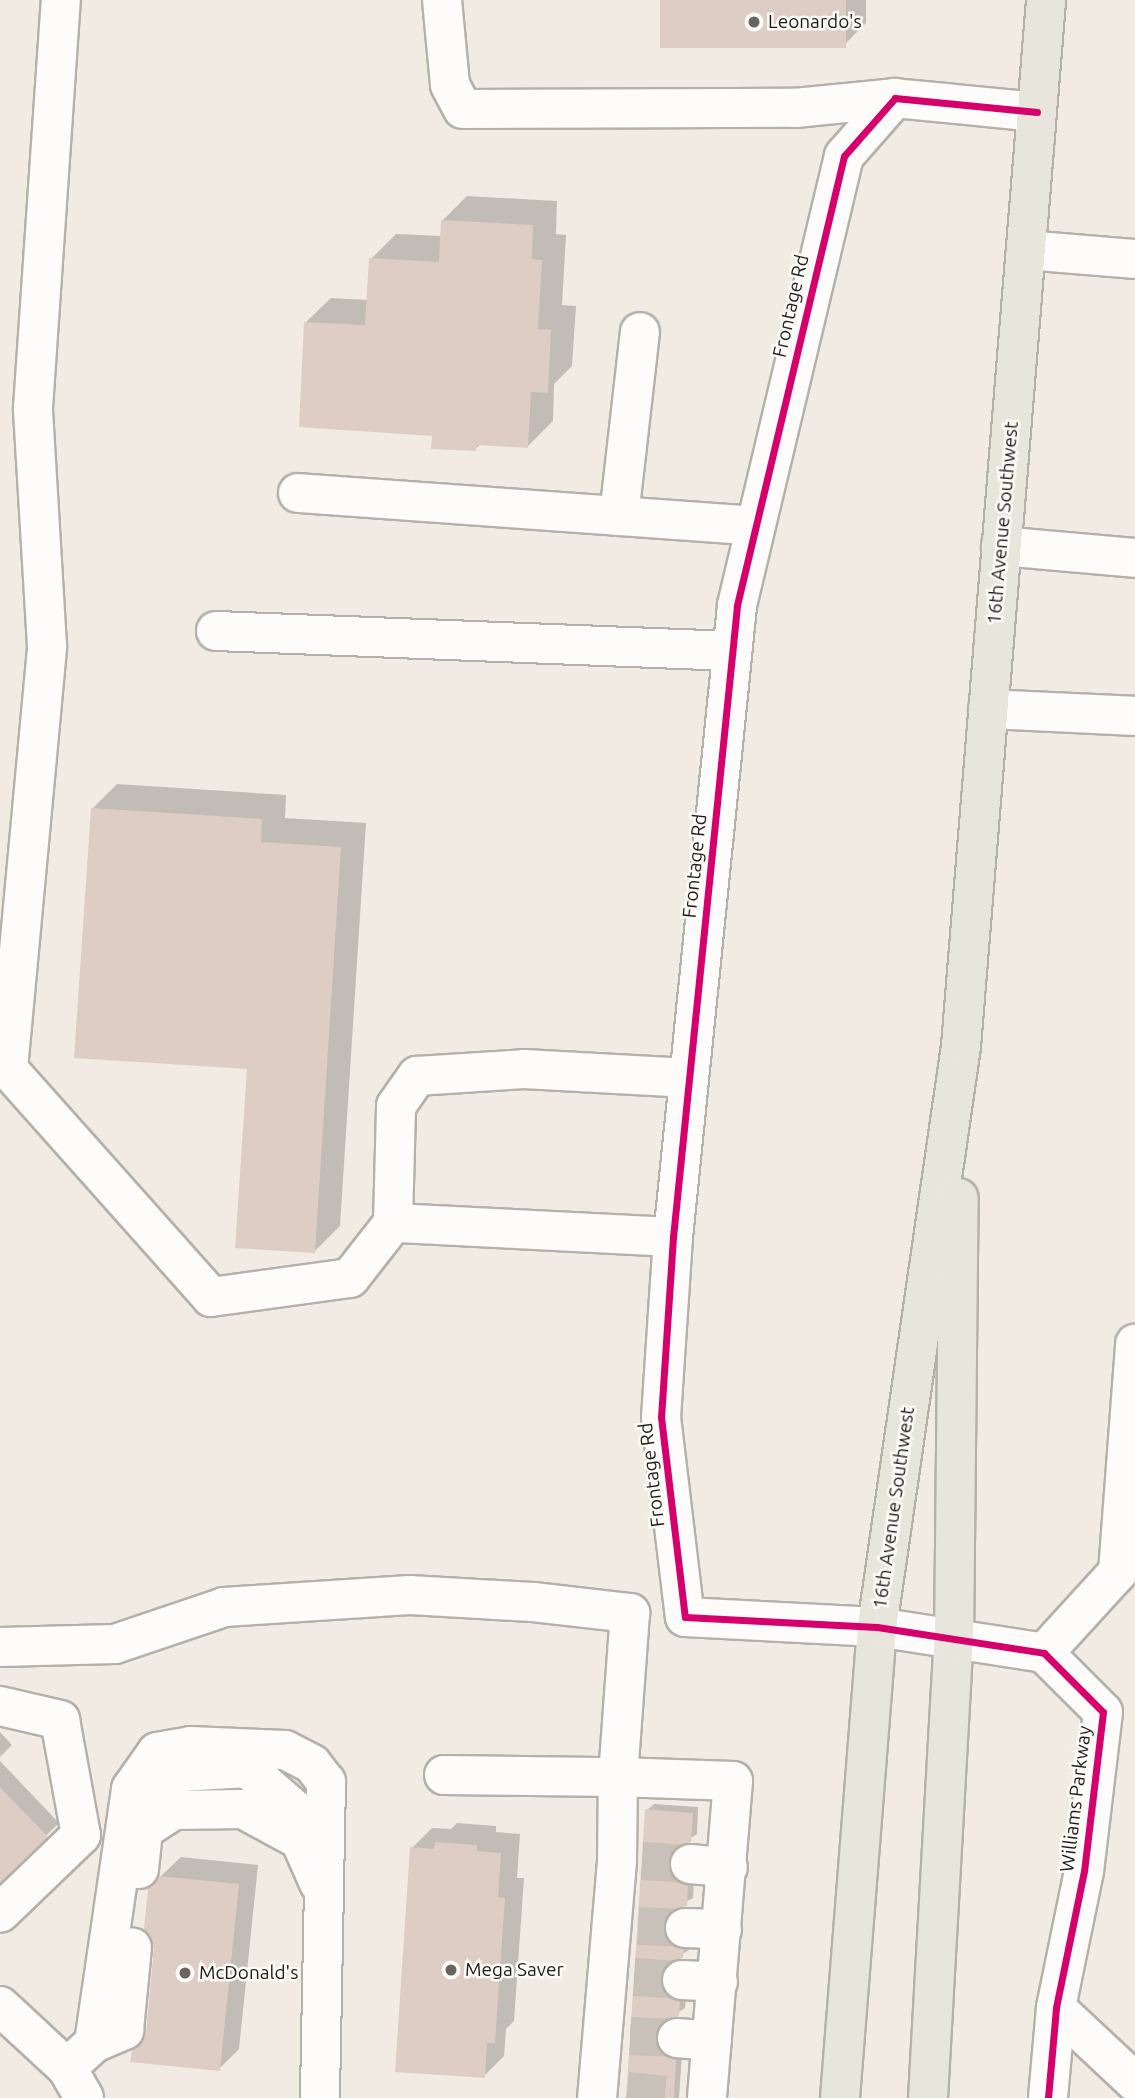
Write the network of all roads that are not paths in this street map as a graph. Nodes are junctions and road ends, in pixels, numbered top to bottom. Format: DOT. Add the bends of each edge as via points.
graph roads {
  1 [pos="61,0"];
  2 [pos="442,0"];
  3 [pos="1046,0"];
  4 [pos="895,98"];
  5 [pos="1037,112"];
  6 [pos="1026,250"];
  7 [pos="1135,259"];
  8 [pos="639,332"];
  9 [pos="298,493"];
  10 [pos="619,516"];
  11 [pos="755,526"];
  12 [pos="1001,546"];
  13 [pos="1135,558"];
  14 [pos="216,631"];
  15 [pos="732,651"];
  16 [pos="988,709"];
  17 [pos="1135,716"];
  18 [pos="961,1046"];
  19 [pos="4,1064"];
  20 [pos="689,1078"];
  21 [pos="393,1223"];
  22 [pos="673,1237"];
  23 [pos="1135,1344"];
  24 [pos="630,1613"];
  25 [pos="685,1617"];
  26 [pos="877,1627"];
  27 [pos="954,1640"];
  28 [pos="0,1647"];
  29 [pos="1044,1653"];
  30 [pos="0,1706"];
  31 [pos="1119,1711"];
  32 [pos="444,1775"];
  33 [pos="618,1777"];
  34 [pos="690,1864"];
  35 [pos="729,1867"];
  36 [pos="321,1889"];
  37 [pos="0,1912"];
  38 [pos="0,2006"];
  39 [pos="1056,2008"];
  40 [pos="94,2043"];
  41 [pos="1135,2082"];
  42 [pos="76,2083"];
  43 [pos="607,2093"];
  44 [pos="696,2097"];
  45 [pos="320,2098"];
  46 [pos="840,2098"];
  47 [pos="928,2098"];
  48 [pos="1048,2098"];
  1 -- 19 [label="street" via="33,408 47,646"];
  2 -- 4 [label="street" via="450,85 463,108 795,108"];
  3 -- 5 [label="main road, 16th Avenue Southwest"];
  4 -- 5 [label="street"];
  4 -- 11 [label="street, Frontage Rd" via="844,156"];
  5 -- 6 [label="main road, 16th Avenue Southwest"];
  6 -- 7 [label="street"];
  6 -- 12 [label="main road, 16th Avenue Southwest"];
  8 -- 10 [label="street"];
  9 -- 10 [label="street"];
  10 -- 11 [label="street"];
  11 -- 15 [label="street, Frontage Rd"];
  12 -- 13 [label="street"];
  12 -- 16 [label="main road, 16th Avenue Southwest"];
  14 -- 15 [label="street"];
  15 -- 20 [label="street, Frontage Rd"];
  16 -- 17 [label="street"];
  16 -- 18 [label="main road, 16th Avenue Southwest"];
  18 -- 26 [label="main road, 16th Avenue Southwest"];
  18 -- 27 [label="main road, 16th Avenue Southwest"];
  19 -- 21 [label="street" via="211,1297 350,1278"];
  20 -- 21 [label="street" via="524,1069 416,1076 396,1107"];
  20 -- 22 [label="street, Frontage Rd"];
  21 -- 22 [label="street"];
  22 -- 25 [label="street, Frontage Rd" via="661,1417"];
  23 -- 29 [label="street" via="1118,1572"];
  24 -- 25 [label="street"];
  24 -- 28 [label="street" via="410,1595 224,1607 115,1644"];
  24 -- 33 [label="street"];
  25 -- 26 [label="street"];
  26 -- 27 [label="street"];
  26 -- 46 [label="main road, 16th Avenue Southwest"];
  27 -- 29 [label="street"];
  27 -- 47 [label="main road, 16th Avenue Southwest"];
  29 -- 31 [label="street, Williams Parkway"];
  30 -- 37 [label="street" via="60,1720 81,1835"];
  31 -- 39 [label="street, Williams Parkway"];
  32 -- 33 [label="street"];
  33 -- 35 [label="street" via="733,1782"];
  33 -- 43 [label="street" via="629,1861"];
  34 -- 35 [label="street"];
  35 -- 44 [label="street" via="704,1929 695,2040"];
  36 -- 40 [label="street" via="300,1840 243,1809 174,1810 143,1830 124,2029"];
  36 -- 40 [label="street" via="326,1783 312,1764 285,1749 190,1746 157,1752 131,1789"];
  36 -- 45 [label="street"];
  38 -- 42 [label="street"];
  39 -- 41 [label="street"];
  39 -- 48 [label="street, Williams Parkway"];
  40 -- 42 [label="street"];
}
